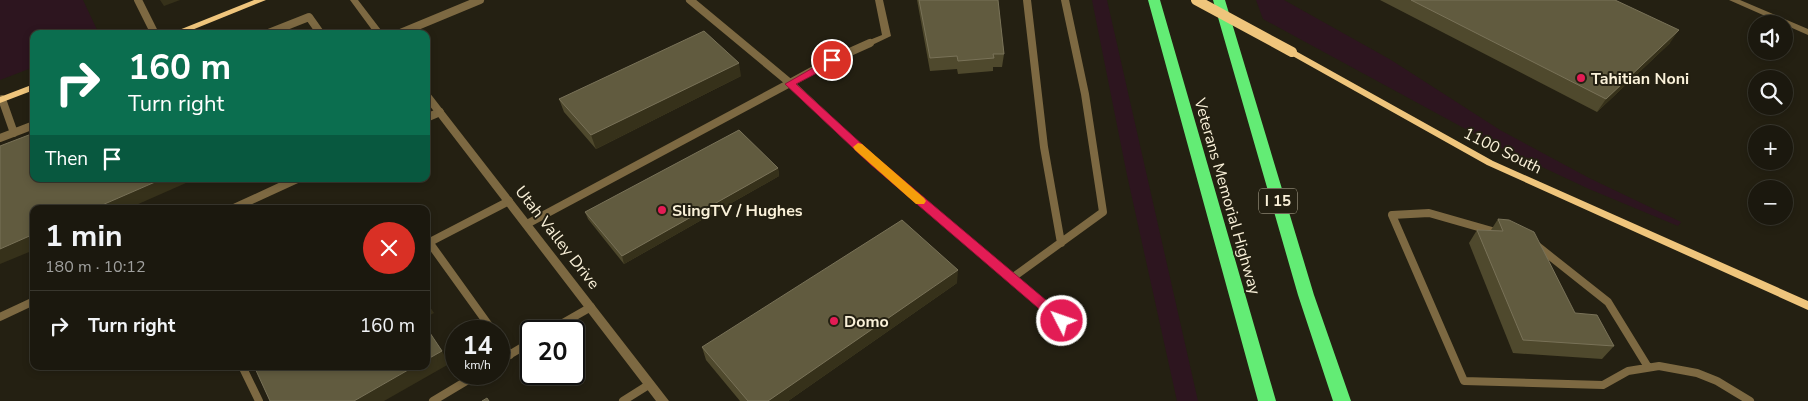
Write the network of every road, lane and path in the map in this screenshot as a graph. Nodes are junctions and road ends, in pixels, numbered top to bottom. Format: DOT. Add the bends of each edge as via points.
graph roads {
  1 [pos="138,0"];
  2 [pos="262,0"];
  3 [pos="354,0"];
  4 [pos="480,0"];
  5 [pos="690,0"];
  6 [pos="879,0"];
  7 [pos="1027,0"];
  8 [pos="1066,0"];
  9 [pos="1154,0"];
  10 [pos="1196,0"];
  11 [pos="1219,0"];
  12 [pos="1733,0"];
  13 [pos="153,30"];
  14 [pos="183,30"];
  15 [pos="276,30"];
  16 [pos="318,30"];
  17 [pos="377,30"];
  18 [pos="408,30"];
  19 [pos="1808,32"];
  20 [pos="870,43"];
  21 [pos="790,84"];
  22 [pos="30,88"];
  23 [pos="1,99"];
  24 [pos="430,99"];
  25 [pos="440,112"];
  26 [pos="430,116"];
  27 [pos="30,127"];
  28 [pos="14,133"];
  29 [pos="0,138"];
  30 [pos="290,182"];
  31 [pos="509,200"];
  32 [pos="241,205"];
  33 [pos="527,224"];
  34 [pos="1507,235"];
  35 [pos="430,242"];
  36 [pos="1060,242"];
  37 [pos="1531,242"];
  38 [pos="430,246"];
  39 [pos="1012,278"];
  40 [pos="30,303"];
  41 [pos="591,306"];
  42 [pos="1808,306"];
  43 [pos="0,317"];
  44 [pos="485,320"];
  45 [pos="567,320"];
  46 [pos="1062,321"];
  47 [pos="520,349"];
  48 [pos="510,355"];
  49 [pos="1648,367"];
  50 [pos="244,370"];
  51 [pos="650,384"];
  52 [pos="459,385"];
  53 [pos="258,401"];
  54 [pos="432,401"];
  55 [pos="623,401"];
  56 [pos="663,401"];
  57 [pos="1267,401"];
  58 [pos="1342,401"];
  59 [pos="1750,401"];
  1 -- 13 [label="lane"];
  2 -- 14 [label="street"];
  3 -- 17 [label="street"];
  4 -- 18 [label="lane"];
  5 -- 21 [label="lane"];
  6 -- 20 [label="street" via="887,36"];
  7 -- 36 [label="lane" via="1044,147"];
  8 -- 36 [label="lane" via="1085,94 1103,212"];
  9 -- 57 [label="highway, Veterans Memorial Highway"];
  10 -- 42 [label="street, 1100 South, bridge" via="1490,163"];
  11 -- 58 [label="highway, I 15" via="1306,295"];
  12 -- 19 [label="street"];
  15 -- 16 [label="lane" via="309,17"];
  20 -- 21 [label="lane"];
  21 -- 33 [label="lane"];
  21 -- 39 [label="lane" via="872,160"];
  22 -- 23 [label="street"];
  23 -- 28 [label="lane"];
  24 -- 25 [label="street, Utah Valley Drive"];
  25 -- 26 [label="lane"];
  25 -- 31 [label="street, Utah Valley Drive"];
  27 -- 28 [label="lane"];
  28 -- 29 [label="lane"];
  30 -- 32 [label="lane"];
  31 -- 33 [label="street, Utah Valley Drive"];
  31 -- 35 [label="lane"];
  33 -- 41 [label="street, Utah Valley Drive"];
  34 -- 49 [label="lane" via="1429,213 1392,215 1464,381 1603,385 1628,371"];
  36 -- 39 [label="lane"];
  37 -- 49 [label="lane" via="1608,302"];
  38 -- 44 [label="lane"];
  39 -- 46 [label="lane"];
  40 -- 43 [label="lane"];
  41 -- 45 [label="lane"];
  41 -- 51 [label="street, Utah Valley Drive"];
  47 -- 48 [label="lane"];
  49 -- 59 [label="lane" via="1677,368 1697,373"];
  50 -- 53 [label="lane"];
  51 -- 55 [label="lane"];
  51 -- 56 [label="street, Utah Valley Drive"];
  52 -- 54 [label="lane"];
}
